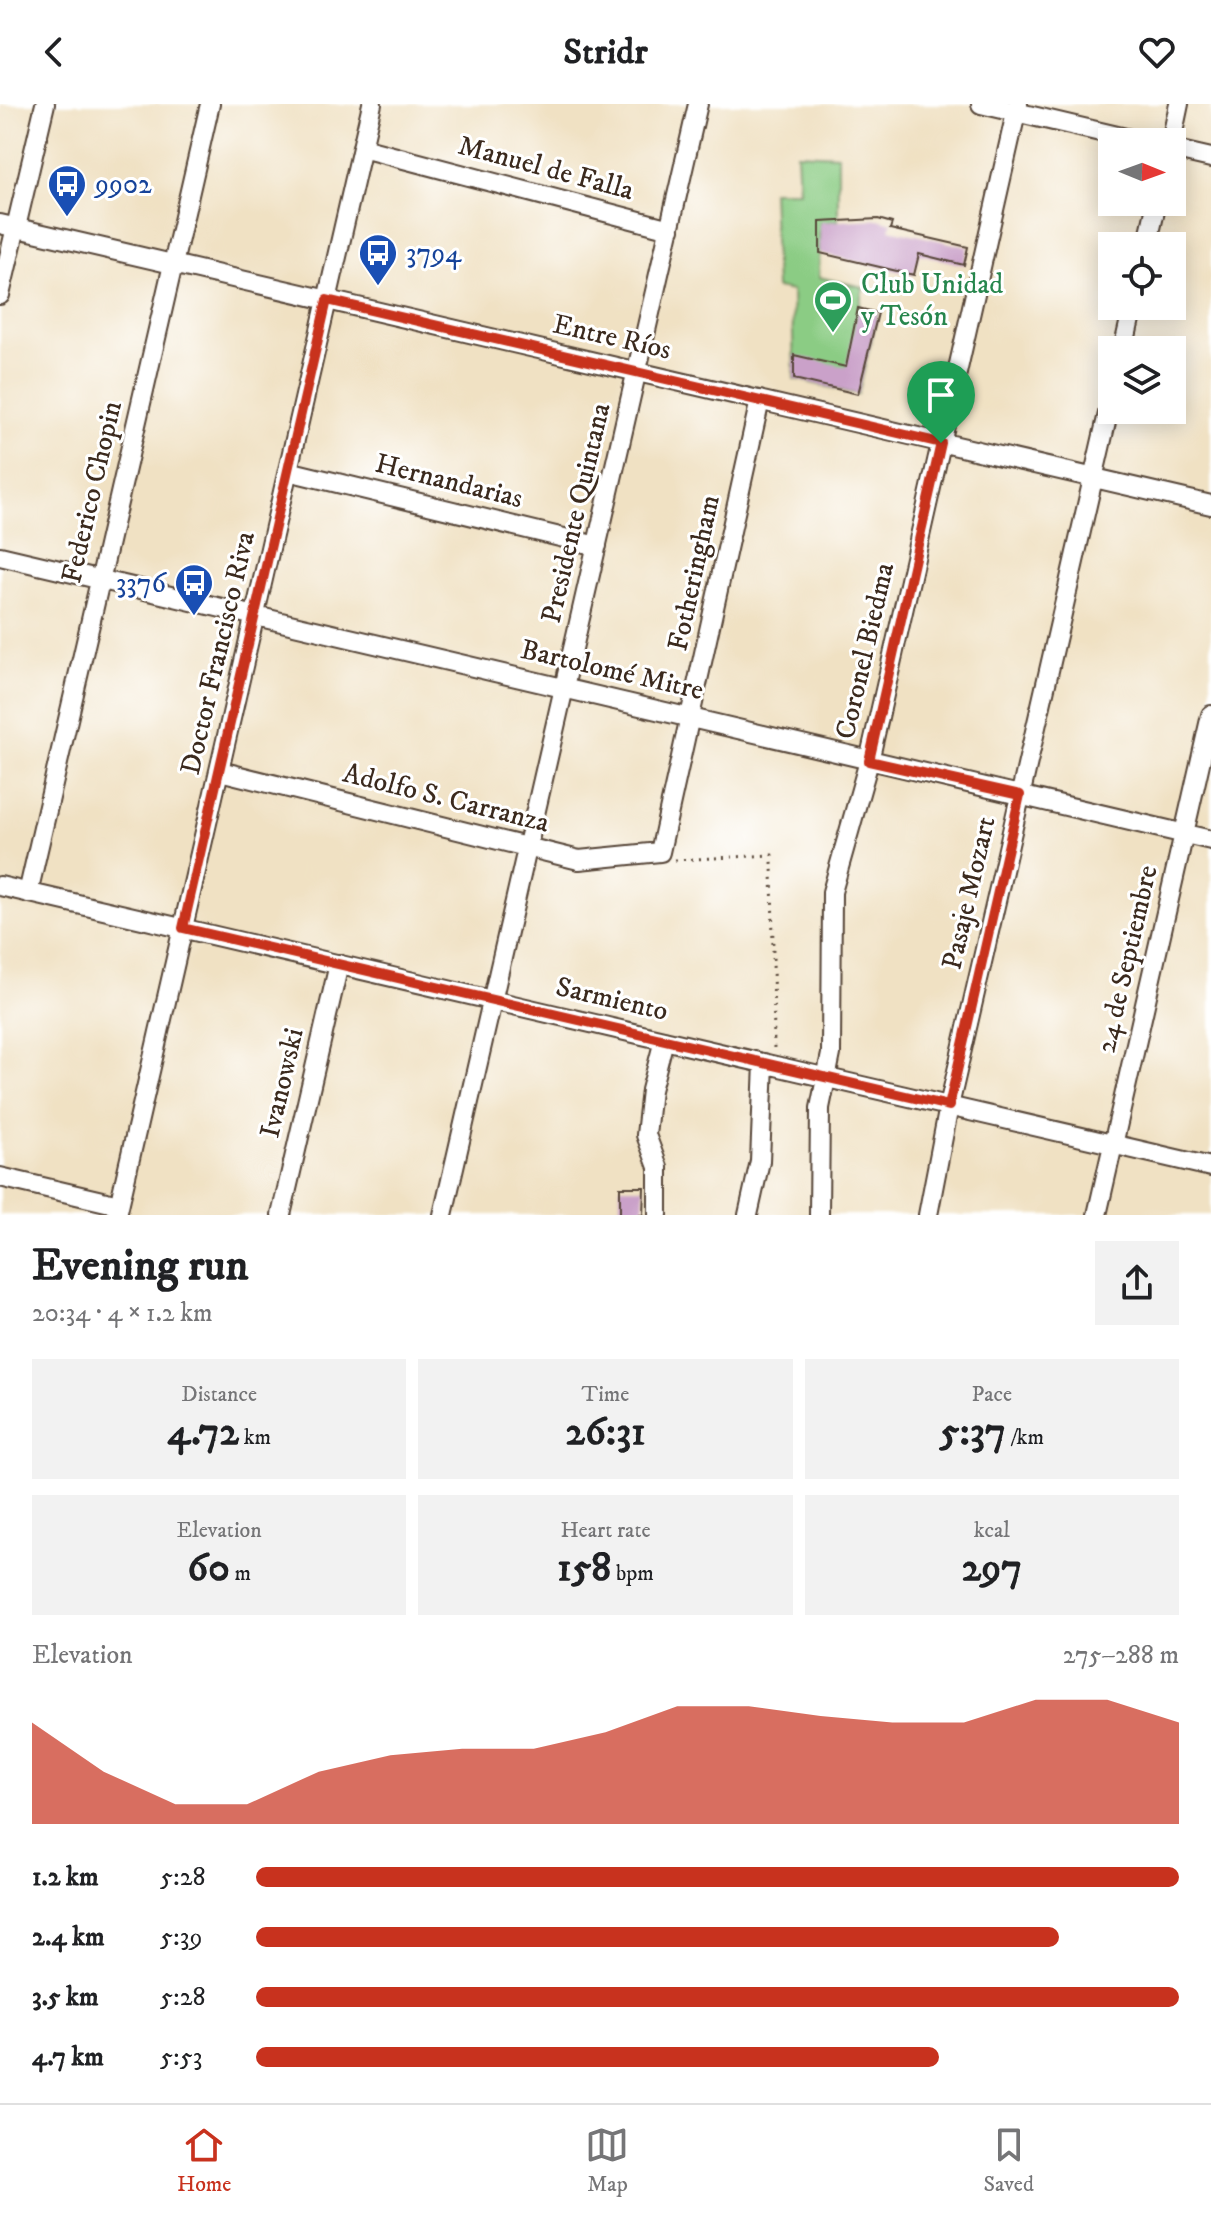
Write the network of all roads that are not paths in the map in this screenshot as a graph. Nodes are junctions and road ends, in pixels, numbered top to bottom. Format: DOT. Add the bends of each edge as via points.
graph roads {
  1 [pos="45,104"];
  2 [pos="210,104"];
  3 [pos="372,104"];
  4 [pos="698,104"];
  5 [pos="981,104"];
  6 [pos="1179,104"];
  7 [pos="1017,108"];
  8 [pos="1174,128"];
  9 [pos="1098,130"];
  10 [pos="362,148"];
  11 [pos="1186,152"];
  12 [pos="1211,158"];
  13 [pos="8,226"];
  14 [pos="670,229"];
  15 [pos="173,264"];
  16 [pos="0,295"];
  17 [pos="327,300"];
  18 [pos="637,372"];
  19 [pos="760,400"];
  20 [pos="1105,424"];
  21 [pos="941,443"];
  22 [pos="288,471"];
  23 [pos="1093,477"];
  24 [pos="1211,505"];
  25 [pos="597,546"];
  26 [pos="0,556"];
  27 [pos="100,579"];
  28 [pos="255,616"];
  29 [pos="564,688"];
  30 [pos="1211,715"];
  31 [pos="691,717"];
  32 [pos="869,761"];
  33 [pos="220,771"];
  34 [pos="1020,795"];
  35 [pos="1184,834"];
  36 [pos="1211,840"];
  37 [pos="528,846"];
  38 [pos="660,852"];
  39 [pos="0,886"];
  40 [pos="28,893"];
  41 [pos="183,928"];
  42 [pos="339,964"];
  43 [pos="493,1000"];
  44 [pos="664,1040"];
  45 [pos="769,1064"];
  46 [pos="825,1077"];
  47 [pos="949,1106"];
  48 [pos="1113,1144"];
  49 [pos="1211,1167"];
  50 [pos="0,1177"];
  51 [pos="118,1210"];
  52 [pos="281,1215"];
  53 [pos="443,1215"];
  54 [pos="658,1215"];
  55 [pos="748,1215"];
  56 [pos="819,1215"];
  57 [pos="928,1215"];
  58 [pos="1097,1215"];
  1 -- 13 [label="street"];
  2 -- 15 [label="street, Federico Chopin"];
  3 -- 10 [label="street, Doctor Francisco Riva"];
  4 -- 14 [label="street, Presidente Quintana"];
  5 -- 7 [label="street"];
  6 -- 8 [label="street"];
  7 -- 9 [label="street"];
  7 -- 21 [label="street, Coronel Biedma"];
  10 -- 14 [label="street, Manuel de Falla"];
  10 -- 17 [label="street, Doctor Francisco Riva"];
  11 -- 12 [label="street"];
  13 -- 15 [label="street, Entre Ríos"];
  13 -- 16 [label="street"];
  14 -- 18 [label="street, Presidente Quintana"];
  15 -- 17 [label="street, Entre Ríos"];
  15 -- 27 [label="street, Federico Chopin"];
  17 -- 18 [label="street, Entre Ríos"];
  17 -- 22 [label="street, Doctor Francisco Riva"];
  18 -- 19 [label="street, Entre Ríos"];
  18 -- 25 [label="street, Presidente Quintana"];
  19 -- 21 [label="street, Entre Ríos"];
  19 -- 31 [label="street, Fotheringham"];
  20 -- 23 [label="street, Pasaje Mozart"];
  21 -- 23 [label="street, Entre Ríos"];
  21 -- 32 [label="street, Coronel Biedma"];
  22 -- 25 [label="street, Hernandarias"];
  22 -- 28 [label="street, Doctor Francisco Riva"];
  23 -- 24 [label="street, Entre Ríos"];
  23 -- 34 [label="street, Pasaje Mozart"];
  25 -- 29 [label="street, Presidente Quintana"];
  26 -- 27 [label="street, Bartolomé Mitre"];
  27 -- 28 [label="street, Bartolomé Mitre"];
  27 -- 40 [label="street, Federico Chopin"];
  28 -- 29 [label="street, Bartolomé Mitre"];
  28 -- 33 [label="street, Doctor Francisco Riva"];
  29 -- 31 [label="street, Bartolomé Mitre"];
  29 -- 37 [label="street, Presidente Quintana"];
  30 -- 35 [label="street, 24 de Septiembre"];
  31 -- 32 [label="street, Bartolomé Mitre"];
  31 -- 38 [label="street, Fotheringham"];
  32 -- 34 [label="street, Bartolomé Mitre"];
  32 -- 46 [label="street, Coronel Biedma" via="832,892 831,1054"];
  33 -- 37 [label="street, Adolfo S. Carranza"];
  33 -- 41 [label="street, Doctor Francisco Riva"];
  34 -- 35 [label="street, Bartolomé Mitre"];
  34 -- 47 [label="street, Pasaje Mozart"];
  35 -- 36 [label="street, Bartolomé Mitre"];
  35 -- 48 [label="street, 24 de Septiembre"];
  37 -- 38 [label="street, Adolfo S. Carranza" via="579,860"];
  37 -- 43 [label="street, Presidente Quintana"];
  39 -- 40 [label="street, Sarmiento"];
  40 -- 41 [label="street, Sarmiento"];
  41 -- 42 [label="street, Sarmiento"];
  41 -- 51 [label="street, Doctor Francisco Riva"];
  42 -- 43 [label="street, Sarmiento"];
  42 -- 52 [label="street, Ivanowski"];
  43 -- 44 [label="street, Sarmiento"];
  43 -- 53 [label="street, Presidente Quintana"];
  44 -- 45 [label="street, Sarmiento"];
  44 -- 54 [label="street" via="646,1135 658,1167"];
  45 -- 46 [label="street, Sarmiento"];
  45 -- 55 [label="street" via="760,1161"];
  46 -- 47 [label="street, Sarmiento"];
  46 -- 56 [label="street, Coronel Biedma"];
  47 -- 48 [label="street, Sarmiento"];
  47 -- 57 [label="street, Pasaje Mozart"];
  48 -- 49 [label="street, Sarmiento"];
  48 -- 58 [label="street, 24 de Septiembre"];
  50 -- 51 [label="street"];
}
